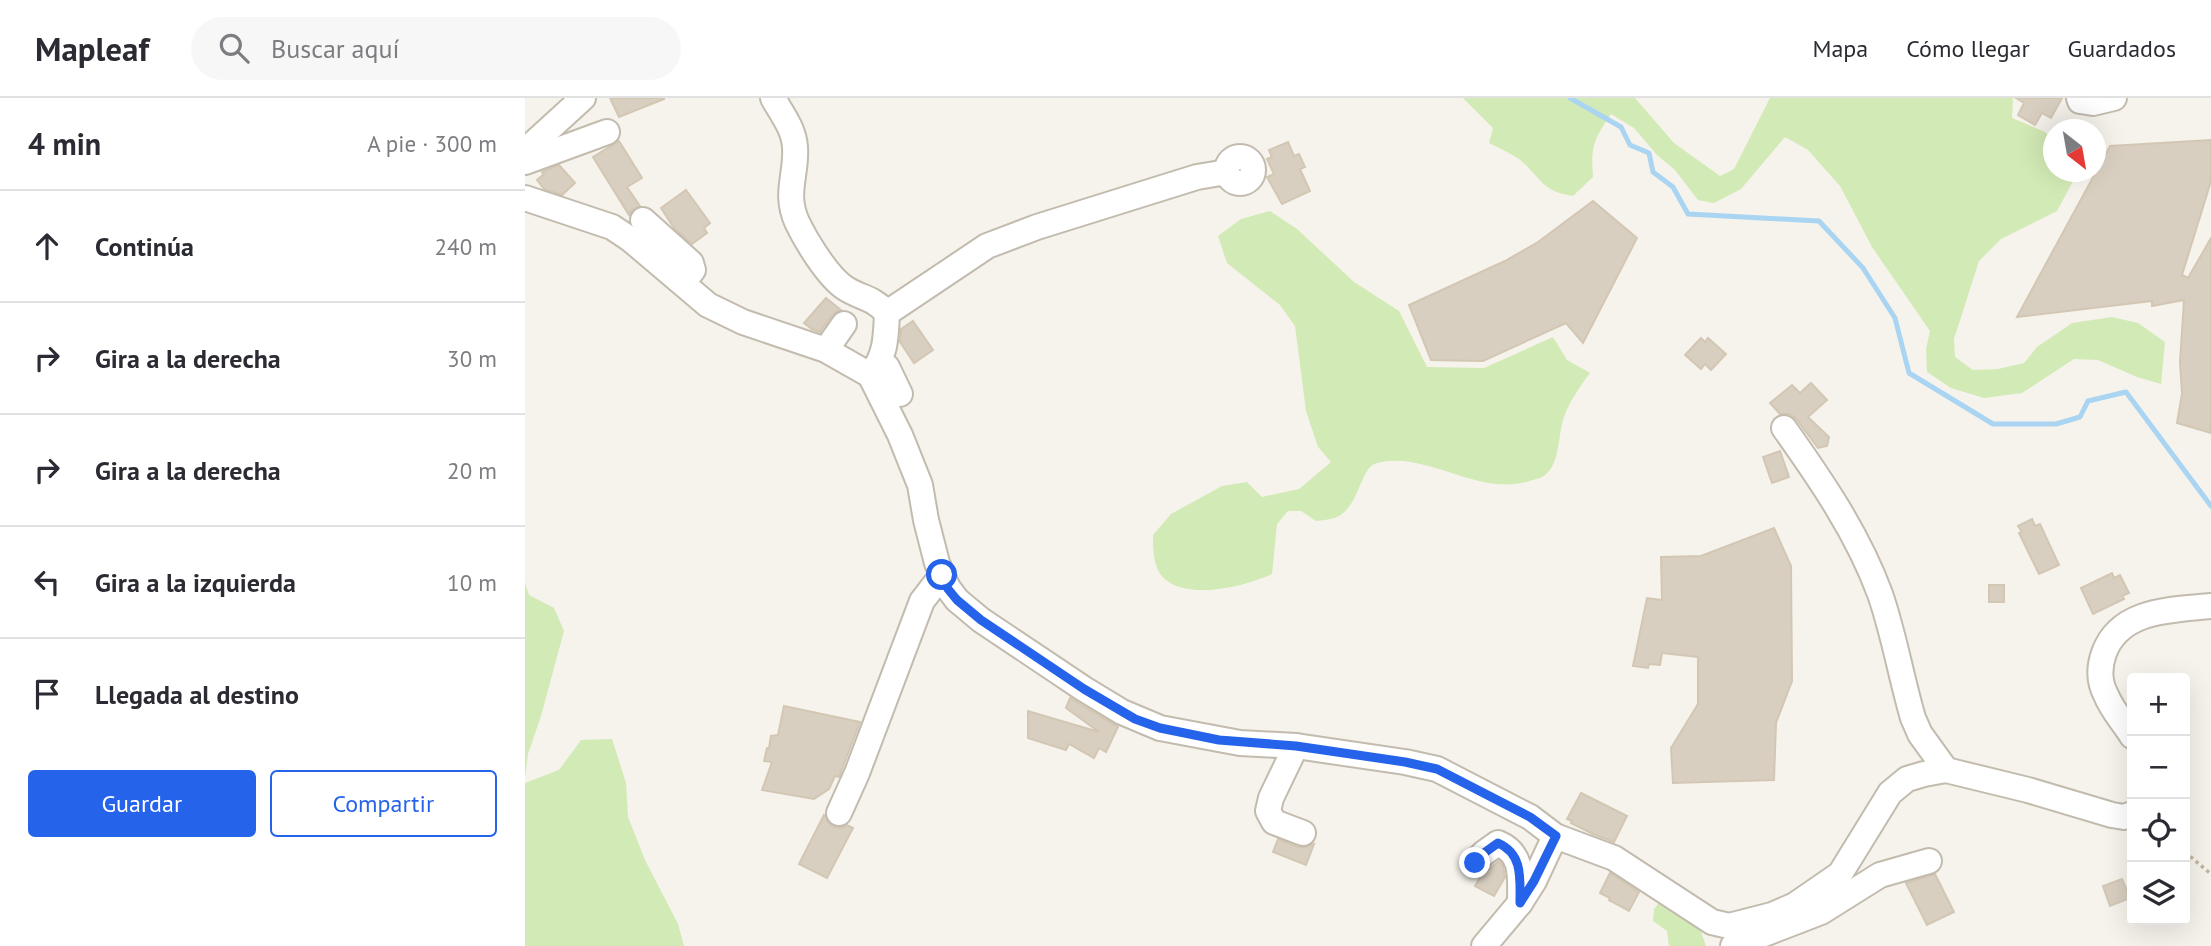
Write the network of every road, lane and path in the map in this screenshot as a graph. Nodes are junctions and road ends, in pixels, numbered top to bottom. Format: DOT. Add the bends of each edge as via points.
graph roads {
  1 [pos="583,98"];
  2 [pos="602,98"];
  3 [pos="773,98"];
  4 [pos="2080,98"];
  5 [pos="2114,98"];
  6 [pos="559,122"];
  7 [pos="607,132"];
  8 [pos="525,151"];
  9 [pos="525,162"];
  10 [pos="1227,172"];
  11 [pos="525,198"];
  12 [pos="643,220"];
  13 [pos="683,283"];
  14 [pos="887,313"];
  15 [pos="844,324"];
  16 [pos="826,350"];
  17 [pos="874,370"];
  18 [pos="900,394"];
  19 [pos="1784,428"];
  20 [pos="942,575"];
  21 [pos="2211,606"];
  22 [pos="2127,728"];
  23 [pos="1296,746"];
  24 [pos="1946,770"];
  25 [pos="839,813"];
  26 [pos="2127,816"];
  27 [pos="1303,832"];
  28 [pos="1556,836"];
  29 [pos="2190,856"];
  30 [pos="1929,861"];
  31 [pos="1475,863"];
  32 [pos="2211,874"];
  33 [pos="1520,903"];
  34 [pos="1732,939"];
  35 [pos="1484,946"];
  1 -- 6 [label="street"];
  2 -- 6 [label="street"];
  3 -- 14 [label="street" via="792,130 795,145 790,201 797,222 843,287 880,304"];
  4 -- 5 [label="street" via="2093,103"];
  6 -- 8 [label="street"];
  7 -- 9 [label="street"];
  10 -- 14 [label="street" via="1197,177 987,247"];
  11 -- 13 [label="street" via="612,227"];
  12 -- 13 [label="street" via="691,263 693,270"];
  13 -- 16 [label="street" via="708,305 743,322"];
  14 -- 17 [label="street" via="884,350"];
  15 -- 16 [label="street"];
  16 -- 17 [label="street"];
  17 -- 18 [label="street" via="887,367"];
  17 -- 20 [label="street" via="920,485"];
  19 -- 24 [label="street" via="1827,489 1868,563 1913,718"];
  20 -- 23 [label="street" via="957,600 981,620 1122,712 1160,728 1240,743"];
  20 -- 25 [label="street" via="919,608"];
  21 -- 22 [label="street" via="2137,618 2117,631 2107,645 2100,676 2105,695"];
  23 -- 27 [label="street" via="1268,811 1274,822"];
  23 -- 28 [label="street" via="1437,769 1530,817"];
  24 -- 26 [label="street"];
  24 -- 34 [label="street" via="1907,779 1890,793 1840,874"];
  28 -- 33 [label="street"];
  28 -- 34 [label="street" via="1614,858"];
  29 -- 32 [label="path"];
  30 -- 34 [label="street" via="1880,875 1821,912"];
  31 -- 33 [label="street" via="1498,843 1507,847 1518,862"];
  33 -- 35 [label="street"];
}
